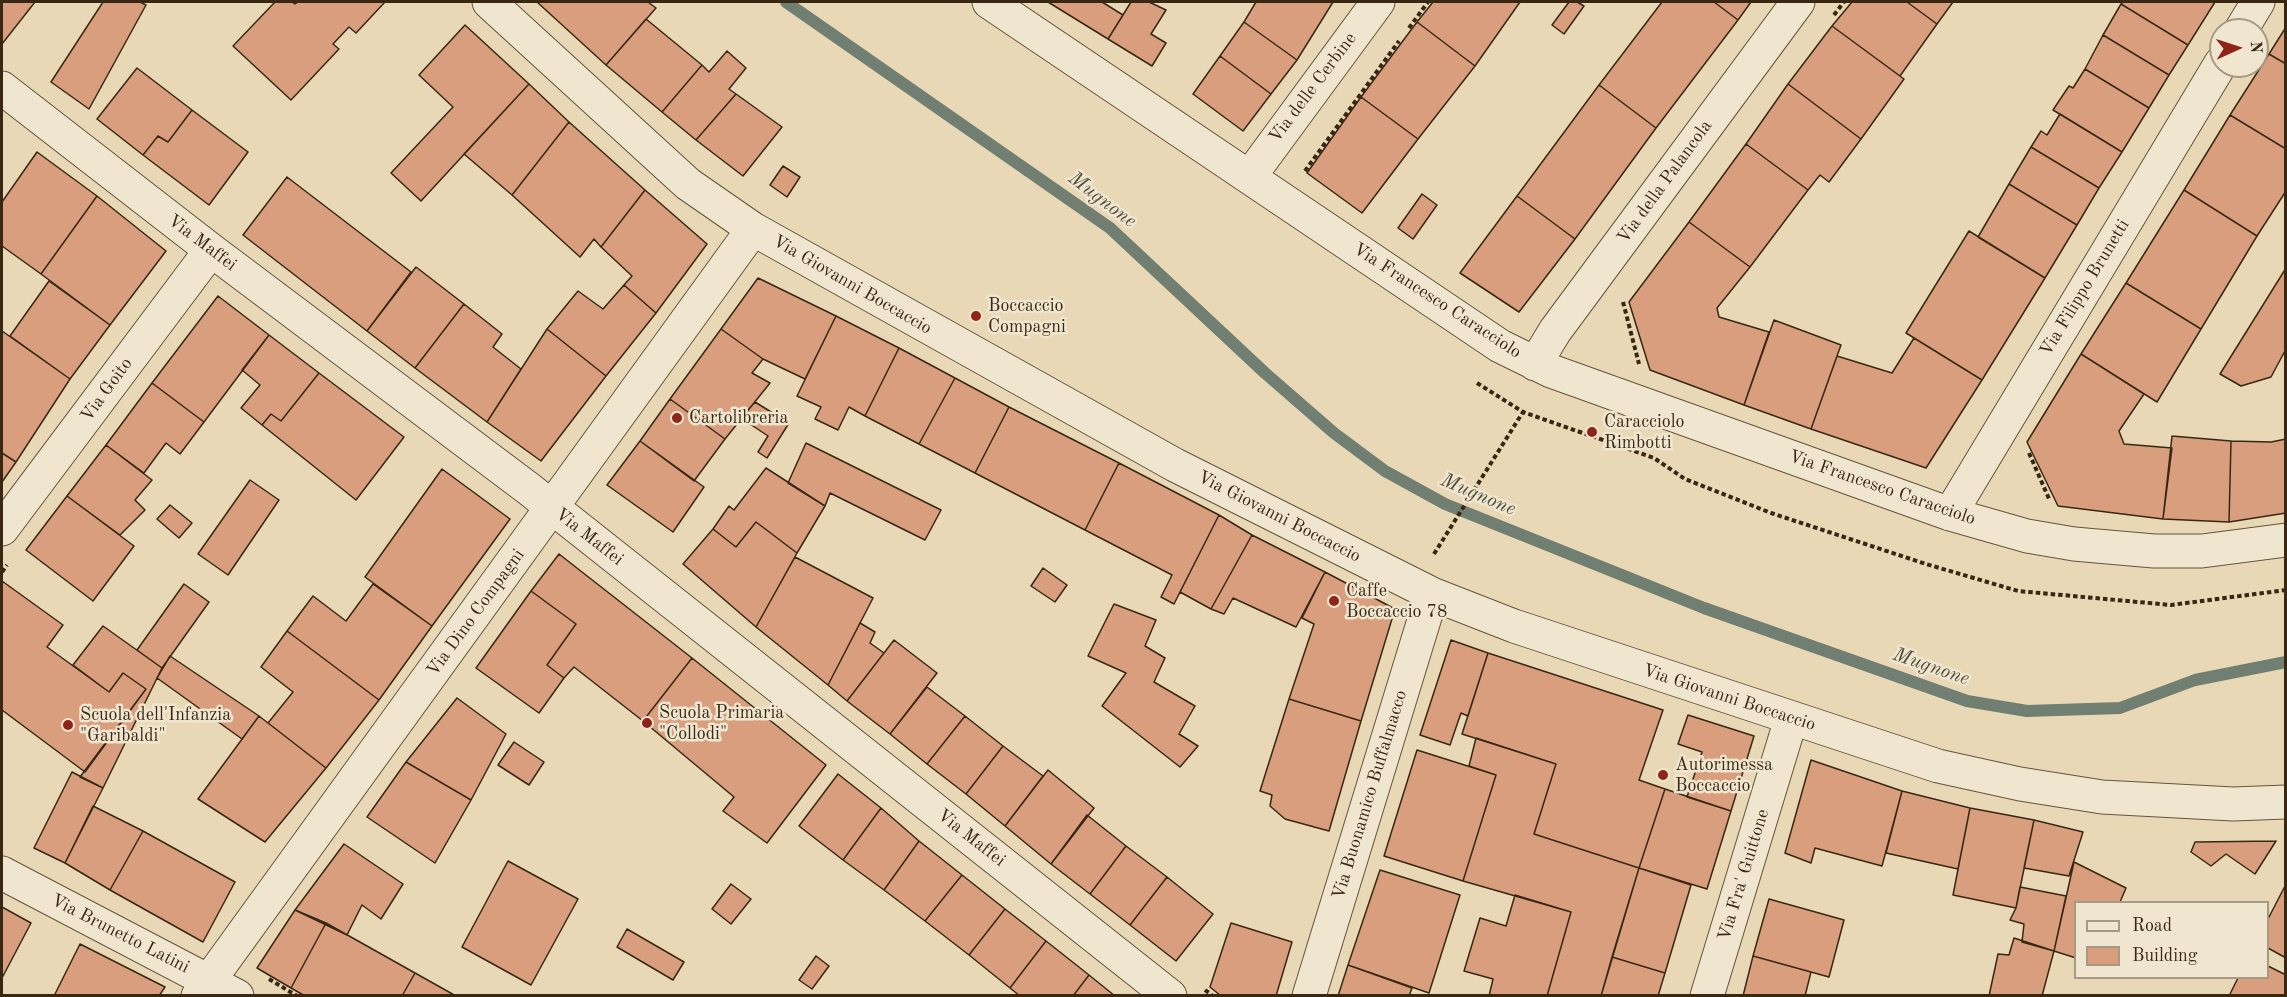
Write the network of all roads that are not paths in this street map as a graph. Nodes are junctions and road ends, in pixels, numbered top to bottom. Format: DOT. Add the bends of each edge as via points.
graph roads {
  1 [pos="489,2"];
  2 [pos="988,2"];
  3 [pos="1378,2"];
  4 [pos="1798,2"];
  5 [pos="2258,2"];
  6 [pos="2248,18"];
  7 [pos="2212,78"];
  8 [pos="2,88"];
  9 [pos="1250,176"];
  10 [pos="753,229"];
  11 [pos="211,250"];
  12 [pos="1535,364"];
  13 [pos="551,507"];
  14 [pos="1950,514"];
  15 [pos="2,529"];
  16 [pos="2286,540"];
  17 [pos="1432,594"];
  18 [pos="1791,719"];
  19 [pos="2286,802"];
  20 [pos="2,873"];
  21 [pos="203,988"];
  22 [pos="237,996"];
  23 [pos="1170,996"];
  24 [pos="1309,996"];
  25 [pos="1707,996"];
  1 -- 10 [label="street, Via Giovanni Boccaccio" via="688,184"];
  2 -- 9 [label="street, Via Francesco Caracciolo"];
  3 -- 9 [label="street, Via delle Cerbine"];
  4 -- 12 [label="street, Via della Palancola" via="1555,331"];
  5 -- 6 [label="street"];
  7 -- 14 [label="street, Via Filippo Brunetti"];
  8 -- 11 [label="street, Via Maffei"];
  9 -- 12 [label="street, Via Francesco Caracciolo" via="1500,346"];
  10 -- 13 [label="street, Via Dino Compagni"];
  10 -- 17 [label="street, Via Giovanni Boccaccio" via="1175,465"];
  11 -- 13 [label="street, Via Maffei"];
  11 -- 15 [label="street, Via Goito"];
  12 -- 14 [label="street, Via Francesco Caracciolo"];
  13 -- 21 [label="street, Via Dino Compagni"];
  13 -- 23 [label="street, Via Maffei"];
  14 -- 16 [label="street, Via Francesco Caracciolo" via="2027,536 2154,551 2202,551"];
  17 -- 18 [label="street, Via Giovanni Boccaccio" via="1514,626"];
  17 -- 24 [label="street, Via Buonamico Buffalmacco"];
  18 -- 19 [label="street, Via Giovanni Boccaccio" via="1938,766 2020,784 2102,797 2170,802"];
  18 -- 25 [label="street, Via Fra' Guittone"];
  20 -- 21 [label="street, Via Brunetto Latini"];
  21 -- 22 [label="street, Via Brunetto Latini"];
}
